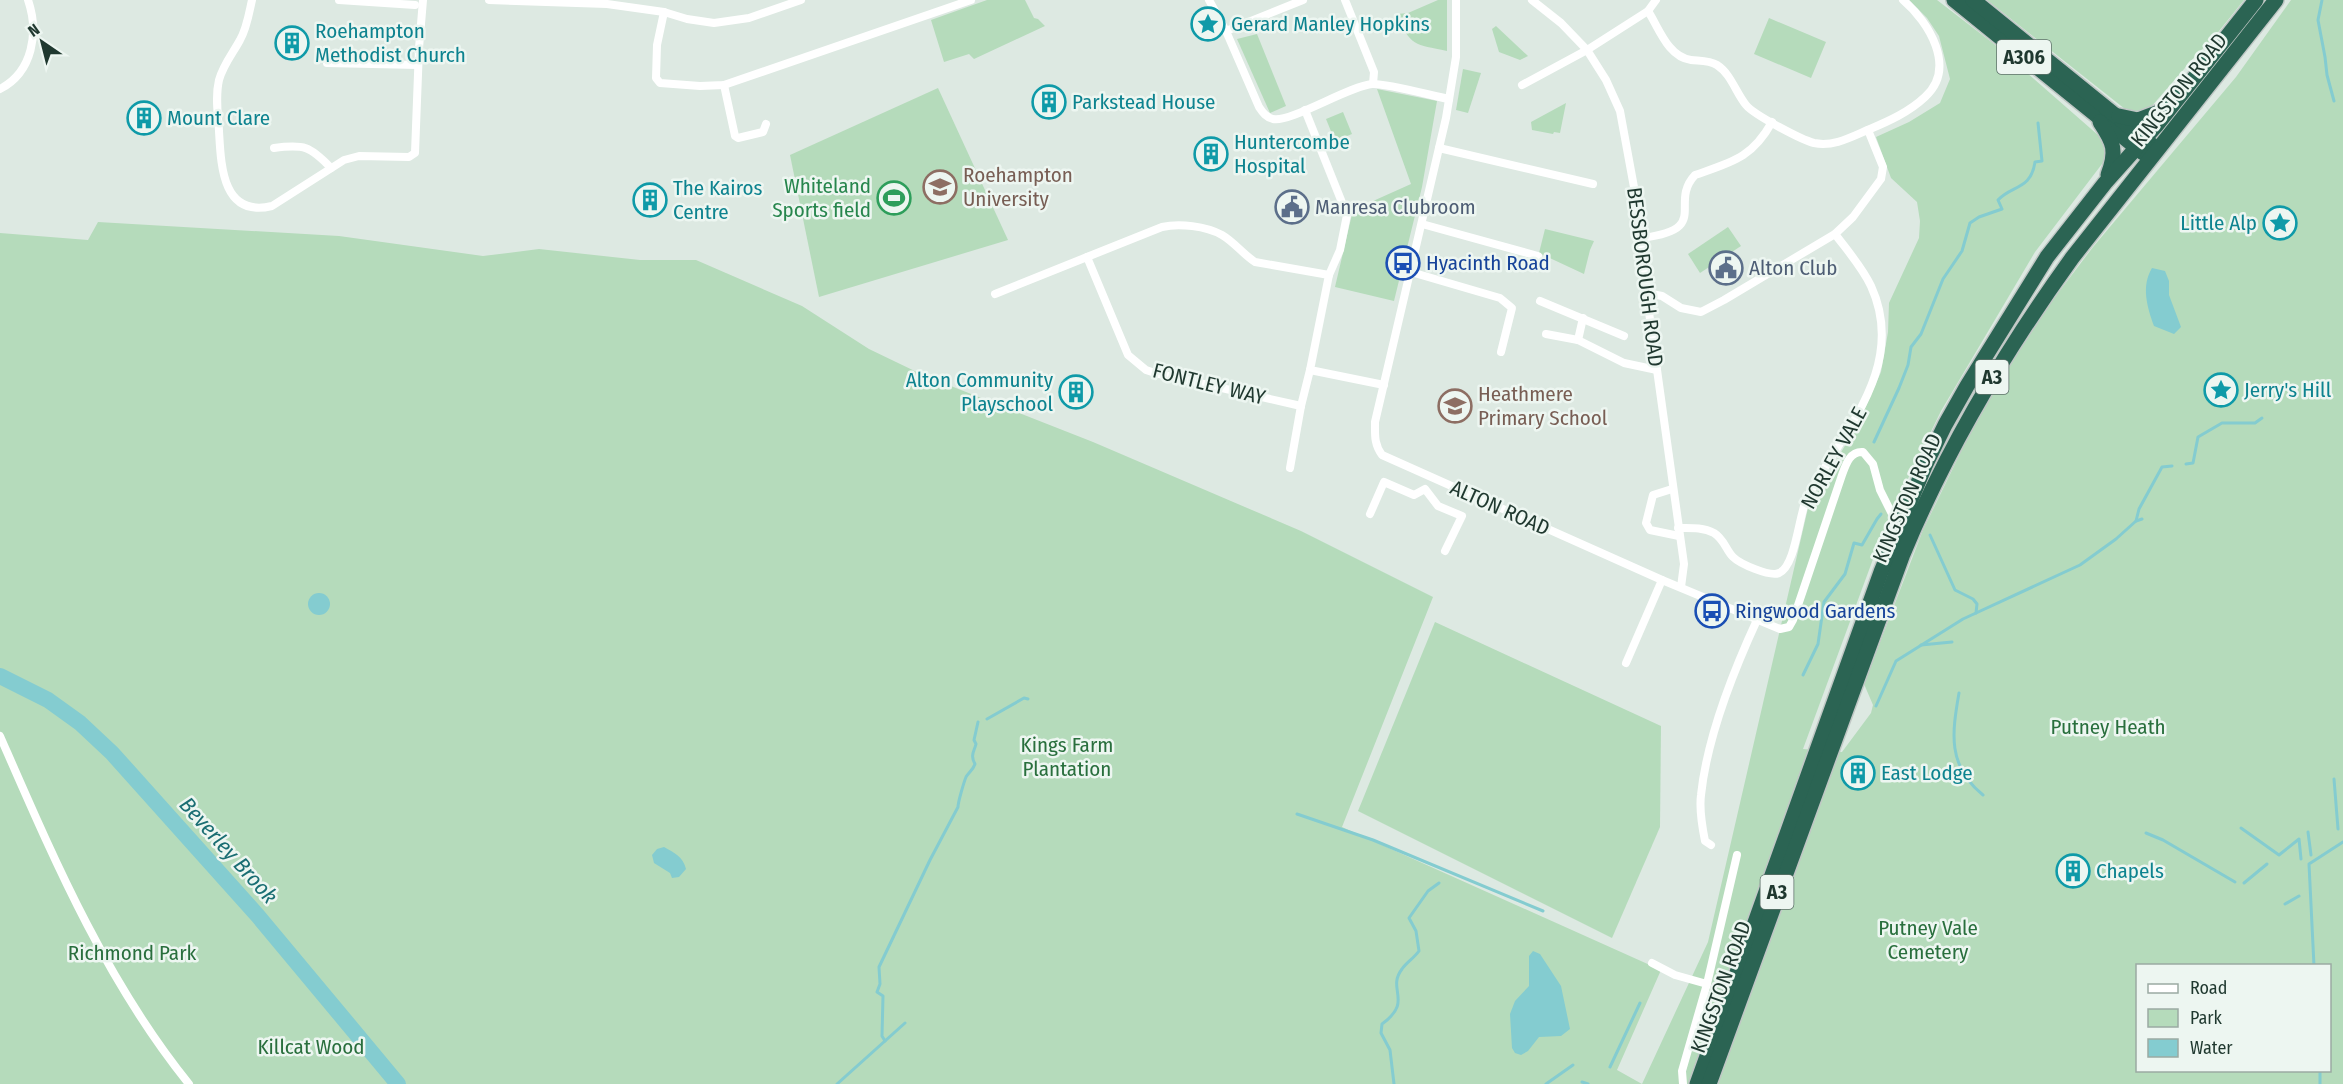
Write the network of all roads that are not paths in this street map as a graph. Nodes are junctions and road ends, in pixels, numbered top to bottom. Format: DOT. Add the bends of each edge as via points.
graph roads {
  1 [pos="28,0"];
  2 [pos="252,0"];
  3 [pos="339,0"];
  4 [pos="423,0"];
  5 [pos="489,0"];
  6 [pos="801,0"];
  7 [pos="971,0"];
  8 [pos="1209,0"];
  9 [pos="1303,0"];
  10 [pos="1345,0"];
  11 [pos="1456,0"];
  12 [pos="1532,0"];
  13 [pos="1656,0"];
  14 [pos="1903,0"];
  15 [pos="1954,0"];
  16 [pos="1973,0"];
  17 [pos="2256,0"];
  18 [pos="2276,0"];
  19 [pos="607,2"];
  20 [pos="415,5"];
  21 [pos="1648,11"];
  22 [pos="664,12"];
  23 [pos="1226,31"];
  24 [pos="1587,50"];
  25 [pos="327,63"];
  26 [pos="418,65"];
  27 [pos="1373,84"];
  28 [pos="724,85"];
  29 [pos="1522,85"];
  30 [pos="0,89"];
  31 [pos="1449,99"];
  32 [pos="2170,107"];
  33 [pos="1305,110"];
  34 [pos="2094,113"];
  35 [pos="2113,115"];
  36 [pos="1772,122"];
  37 [pos="766,124"];
  38 [pos="1869,130"];
  39 [pos="2140,143"];
  40 [pos="274,148"];
  41 [pos="1439,148"];
  42 [pos="2154,154"];
  43 [pos="331,168"];
  44 [pos="2105,183"];
  45 [pos="1593,184"];
  46 [pos="1422,224"];
  47 [pos="1834,234"];
  48 [pos="1642,238"];
  49 [pos="1538,256"];
  50 [pos="1087,257"];
  51 [pos="1411,272"];
  52 [pos="1329,274"];
  53 [pos="1647,292"];
  54 [pos="995,294"];
  55 [pos="1540,301"];
  56 [pos="1583,318"];
  57 [pos="1546,333"];
  58 [pos="1624,336"];
  59 [pos="1578,339"];
  60 [pos="1501,351"];
  61 [pos="1310,370"];
  62 [pos="1657,370"];
  63 [pos="1384,385"];
  64 [pos="1300,406"];
  65 [pos="1290,468"];
  66 [pos="1431,477"];
  67 [pos="1425,489"];
  68 [pos="1672,489"];
  69 [pos="1370,514"];
  70 [pos="1899,528"];
  71 [pos="1679,532"];
  72 [pos="1445,551"];
  73 [pos="1662,580"];
  74 [pos="1681,587"];
  75 [pos="1757,620"];
  76 [pos="1626,663"];
  77 [pos="0,736"];
  78 [pos="1711,845"];
  79 [pos="1737,855"];
  80 [pos="1652,963"];
  81 [pos="1707,984"];
  82 [pos="1694,1081"];
  83 [pos="189,1084"];
  1 -- 30 [label="street" via="34,28 30,55 16,76"];
  2 -- 43 [label="street" via="242,38 223,68 217,94 219,159 225,185 243,204 263,208"];
  3 -- 20 [label="street"];
  4 -- 26 [label="street"];
  5 -- 19 [label="street"];
  6 -- 22 [label="street" via="734,21 714,23"];
  7 -- 28 [label="street"];
  8 -- 23 [label="street"];
  9 -- 23 [label="street"];
  10 -- 27 [label="street" via="1374,72"];
  11 -- 31 [label="street, ALTON ROAD" via="1456,57"];
  12 -- 24 [label="street, BESSBOROUGH ROAD"];
  13 -- 21 [label="street"];
  14 -- 38 [label="street" via="1933,36 1939,59 1938,76 1927,96"];
  15 -- 34 [label="highway, A306"];
  16 -- 35 [label="highway, A306"];
  17 -- 32 [label="highway, KINGSTON ROAD / A3"];
  18 -- 42 [label="highway, KINGSTON ROAD / A3"];
  19 -- 22 [label="street"];
  21 -- 24 [label="street"];
  21 -- 36 [label="street" via="1674,54 1717,65 1745,104"];
  22 -- 28 [label="street" via="657,45 657,81"];
  23 -- 33 [label="street" via="1263,114 1277,119"];
  24 -- 29 [label="street"];
  24 -- 48 [label="street, BESSBOROUGH ROAD" via="1620,111"];
  25 -- 26 [label="street"];
  26 -- 43 [label="street" via="414,153 409,158 358,156"];
  27 -- 31 [label="street"];
  27 -- 33 [label="street"];
  28 -- 37 [label="street" via="735,136 763,132"];
  31 -- 41 [label="street, ALTON ROAD"];
  32 -- 35 [label="highway" via="2138,120"];
  32 -- 39 [label="highway, KINGSTON ROAD / A3"];
  33 -- 52 [label="street" via="1347,215 1340,250"];
  34 -- 39 [label="highway, A306"];
  34 -- 44 [label="highway, A306" via="2114,149 2115,157"];
  35 -- 39 [label="highway, A306"];
  36 -- 38 [label="street" via="1810,142 1825,145"];
  36 -- 48 [label="street" via="1752,150 1690,180 1685,218 1679,226 1663,235"];
  38 -- 47 [label="street" via="1883,167 1881,179 1853,217"];
  39 -- 42 [label="highway, A306"];
  39 -- 44 [label="highway, KINGSTON ROAD / A3"];
  40 -- 43 [label="street" via="308,148"];
  41 -- 45 [label="street"];
  41 -- 46 [label="street, ALTON ROAD"];
  42 -- 82 [label="highway, KINGSTON ROAD / A3" via="2041,300 1962,427 1934,483"];
  44 -- 70 [label="highway, KINGSTON ROAD / A3" via="2047,256 1967,386 1925,466"];
  46 -- 49 [label="street"];
  46 -- 51 [label="street, ALTON ROAD"];
  47 -- 53 [label="street" via="1701,312 1681,308"];
  47 -- 71 [label="street, NORLEY VALE" via="1871,285 1881,327 1879,365 1866,399 1806,500 1786,568 1779,574 1770,574 1734,558 1714,533 1702,529"];
  48 -- 53 [label="street, BESSBOROUGH ROAD"];
  50 -- 52 [label="street" via="1175,224 1222,235 1255,261"];
  50 -- 54 [label="street"];
  50 -- 64 [label="street, FONTLEY WAY" via="1133,361 1155,373"];
  51 -- 60 [label="street" via="1500,298 1512,308"];
  51 -- 63 [label="street, ALTON ROAD"];
  52 -- 61 [label="street"];
  53 -- 62 [label="street, BESSBOROUGH ROAD"];
  55 -- 56 [label="street"];
  56 -- 58 [label="street"];
  56 -- 59 [label="street"];
  57 -- 59 [label="street"];
  59 -- 62 [label="street" via="1624,363"];
  61 -- 63 [label="street"];
  61 -- 64 [label="street"];
  62 -- 68 [label="street, BESSBOROUGH ROAD"];
  63 -- 66 [label="street, ALTON ROAD" via="1375,422 1377,447 1382,455"];
  64 -- 65 [label="street"];
  66 -- 67 [label="street"];
  66 -- 73 [label="street, ALTON ROAD"];
  67 -- 69 [label="street" via="1414,495 1384,482"];
  67 -- 72 [label="street" via="1438,506 1462,516"];
  68 -- 71 [label="street, BESSBOROUGH ROAD"];
  68 -- 71 [label="street" via="1653,495 1646,523 1650,530"];
  70 -- 75 [label="street, ALTON ROAD" via="1869,457 1863,452 1854,454 1847,461 1789,627 1780,629"];
  70 -- 82 [label="highway, KINGSTON ROAD / A3"];
  71 -- 74 [label="street, BESSBOROUGH ROAD" via="1684,564"];
  73 -- 74 [label="street, ALTON ROAD"];
  73 -- 76 [label="street"];
  74 -- 75 [label="street, ALTON ROAD"];
  75 -- 78 [label="street" via="1717,725 1701,796 1705,841"];
  77 -- 83 [label="street" via="105,959 134,1008"];
  79 -- 81 [label="street"];
  80 -- 81 [label="street" via="1675,975"];
  81 -- 82 [label="street" via="1682,1071"];
}
